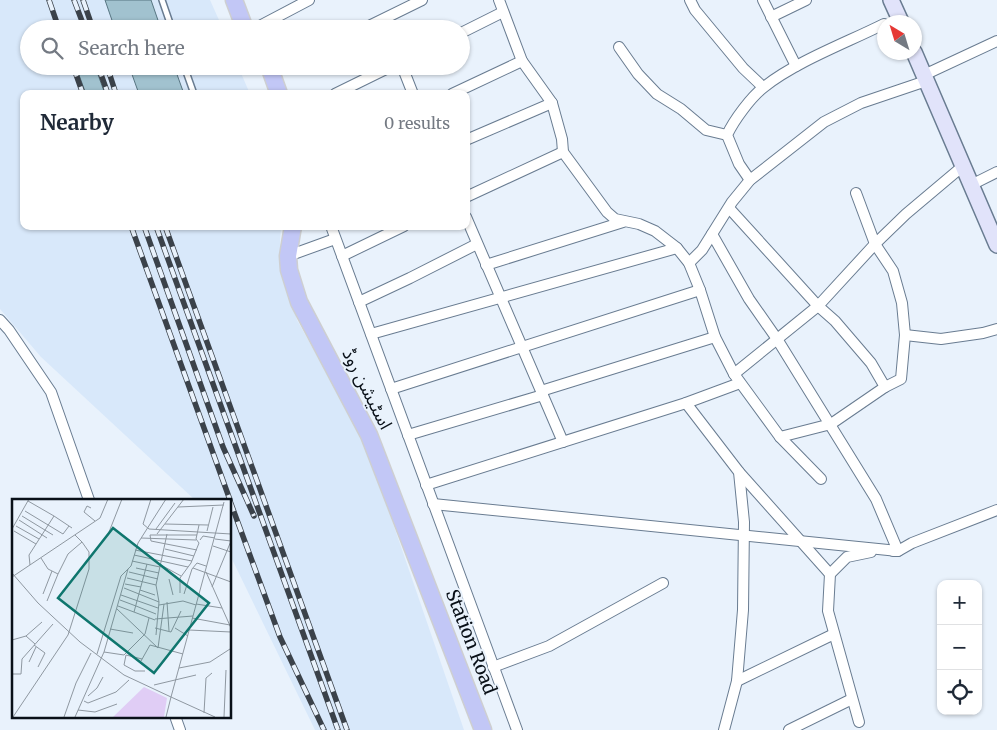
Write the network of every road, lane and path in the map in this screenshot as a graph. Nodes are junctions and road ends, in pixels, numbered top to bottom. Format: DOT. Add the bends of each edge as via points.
graph roads {
  1 [pos="162,0"];
  2 [pos="234,0"];
  3 [pos="244,0"];
  4 [pos="309,0"];
  5 [pos="422,0"];
  6 [pos="499,0"];
  7 [pos="690,0"];
  8 [pos="763,0"];
  9 [pos="806,0"];
  10 [pos="892,0"];
  11 [pos="503,12"];
  12 [pos="895,15"];
  13 [pos="771,17"];
  14 [pos="169,20"];
  15 [pos="242,20"];
  16 [pos="251,20"];
  17 [pos="271,20"];
  18 [pos="381,20"];
  19 [pos="877,27"];
  20 [pos="470,28"];
  21 [pos="997,41"];
  22 [pos="619,46"];
  23 [pos="917,60"];
  24 [pos="522,61"];
  25 [pos="796,66"];
  26 [pos="187,75"];
  27 [pos="270,75"];
  28 [pos="273,75"];
  29 [pos="374,75"];
  30 [pos="406,75"];
  31 [pos="925,78"];
  32 [pos="763,87"];
  33 [pos="193,90"];
  34 [pos="269,90"];
  35 [pos="278,90"];
  36 [pos="343,90"];
  37 [pos="411,90"];
  38 [pos="460,90"];
  39 [pos="552,103"];
  40 [pos="727,135"];
  41 [pos="470,138"];
  42 [pos="562,152"];
  43 [pos="963,166"];
  44 [pos="997,172"];
  45 [pos="750,180"];
  46 [pos="971,185"];
  47 [pos="856,193"];
  48 [pos="470,195"];
  49 [pos="729,208"];
  50 [pos="624,222"];
  51 [pos="470,227"];
  52 [pos="292,230"];
  53 [pos="332,230"];
  54 [pos="396,230"];
  55 [pos="712,234"];
  56 [pos="335,239"];
  57 [pos="477,244"];
  58 [pos="875,244"];
  59 [pos="997,244"];
  60 [pos="676,248"];
  61 [pos="288,256"];
  62 [pos="342,256"];
  63 [pos="689,263"];
  64 [pos="486,265"];
  65 [pos="700,290"];
  66 [pos="500,297"];
  67 [pos="359,302"];
  68 [pos="818,306"];
  69 [pos="0,320"];
  70 [pos="997,329"];
  71 [pos="371,334"];
  72 [pos="905,335"];
  73 [pos="715,337"];
  74 [pos="777,339"];
  75 [pos="522,348"];
  76 [pos="734,374"];
  77 [pos="740,383"];
  78 [pos="885,387"];
  79 [pos="391,389"];
  80 [pos="542,393"];
  81 [pos="686,403"];
  82 [pos="830,424"];
  83 [pos="408,435"];
  84 [pos="780,437"];
  85 [pos="563,442"];
  86 [pos="739,472"];
  87 [pos="821,479"];
  88 [pos="426,485"];
  89 [pos="89,499"];
  90 [pos="433,504"];
  91 [pos="997,510"];
  92 [pos="744,535"];
  93 [pos="800,541"];
  94 [pos="898,551"];
  95 [pos="421,569"];
  96 [pos="830,574"];
  97 [pos="663,583"];
  98 [pos="834,634"];
  99 [pos="493,667"];
  100 [pos="737,681"];
  101 [pos="852,699"];
  102 [pos="176,718"];
  103 [pos="859,722"];
  104 [pos="180,730"];
  105 [pos="483,730"];
  106 [pos="517,730"];
  107 [pos="724,730"];
  108 [pos="789,730"];
  1 -- 14 [label="lane"];
  2 -- 15 [label="main road"];
  3 -- 16 [label="main road"];
  4 -- 17 [label="street"];
  5 -- 18 [label="street"];
  6 -- 11 [label="street"];
  7 -- 32 [label="street" via="743,68"];
  8 -- 13 [label="street"];
  9 -- 13 [label="street"];
  10 -- 12 [label="street"];
  11 -- 20 [label="street"];
  11 -- 24 [label="street"];
  13 -- 25 [label="street"];
  19 -- 25 [label="street"];
  21 -- 31 [label="street"];
  22 -- 40 [label="street" via="657,94 706,130"];
  23 -- 31 [label="street"];
  24 -- 38 [label="street"];
  24 -- 39 [label="street"];
  25 -- 32 [label="street"];
  26 -- 33 [label="lane"];
  27 -- 34 [label="main road"];
  28 -- 35 [label="main road"];
  29 -- 36 [label="street"];
  30 -- 37 [label="street"];
  31 -- 43 [label="street"];
  31 -- 45 [label="street" via="861,103 824,122"];
  32 -- 40 [label="street" via="733,122"];
  39 -- 41 [label="street"];
  39 -- 42 [label="street" via="562,139"];
  40 -- 45 [label="street" via="739,164"];
  42 -- 48 [label="street"];
  42 -- 50 [label="street" via="608,212"];
  43 -- 46 [label="street"];
  43 -- 58 [label="street"];
  44 -- 46 [label="street"];
  45 -- 49 [label="street"];
  46 -- 59 [label="street"];
  47 -- 58 [label="street"];
  49 -- 55 [label="street"];
  49 -- 68 [label="street"];
  50 -- 60 [label="street" via="655,231"];
  50 -- 64 [label="street"];
  51 -- 57 [label="street"];
  52 -- 61 [label="main road, اسٹیشن روڈ"];
  53 -- 56 [label="street"];
  54 -- 62 [label="street"];
  55 -- 63 [label="street"];
  55 -- 74 [label="street" via="749,299"];
  56 -- 61 [label="street"];
  56 -- 62 [label="street"];
  57 -- 64 [label="street"];
  57 -- 67 [label="street"];
  58 -- 68 [label="street"];
  58 -- 72 [label="street" via="892,271 902,304"];
  60 -- 63 [label="street"];
  60 -- 66 [label="street"];
  61 -- 95 [label="main road, اسٹیشن روڈ" via="299,302 369,435"];
  62 -- 67 [label="street"];
  63 -- 65 [label="street"];
  64 -- 66 [label="street"];
  65 -- 73 [label="street"];
  65 -- 75 [label="street"];
  66 -- 71 [label="street"];
  66 -- 75 [label="street"];
  67 -- 71 [label="street"];
  68 -- 74 [label="street"];
  68 -- 78 [label="street" via="871,363"];
  69 -- 89 [label="street" via="51,392"];
  70 -- 72 [label="street" via="941,339"];
  71 -- 79 [label="street"];
  72 -- 78 [label="street" via="900,379"];
  73 -- 76 [label="street"];
  73 -- 80 [label="street"];
  74 -- 76 [label="street"];
  74 -- 82 [label="street"];
  75 -- 79 [label="street"];
  75 -- 80 [label="street"];
  76 -- 77 [label="street"];
  77 -- 81 [label="street"];
  77 -- 84 [label="street"];
  78 -- 82 [label="street"];
  79 -- 83 [label="street"];
  80 -- 83 [label="street"];
  80 -- 85 [label="street"];
  81 -- 85 [label="street"];
  81 -- 86 [label="street"];
  82 -- 84 [label="street"];
  82 -- 94 [label="street" via="876,499"];
  83 -- 88 [label="street"];
  84 -- 87 [label="street"];
  85 -- 88 [label="street"];
  86 -- 92 [label="street"];
  86 -- 93 [label="street"];
  88 -- 90 [label="street"];
  90 -- 92 [label="street"];
  90 -- 99 [label="street"];
  91 -- 94 [label="street" via="912,542"];
  92 -- 93 [label="street"];
  92 -- 100 [label="street" via="744,610"];
  93 -- 94 [label="street"];
  93 -- 96 [label="street"];
  94 -- 96 [label="street" via="847,557"];
  95 -- 105 [label="main road, Station Road"];
  96 -- 98 [label="street" via="828,611"];
  97 -- 99 [label="street" via="549,646"];
  98 -- 100 [label="street"];
  98 -- 101 [label="street"];
  99 -- 106 [label="street"];
  100 -- 107 [label="street"];
  101 -- 103 [label="street"];
  101 -- 108 [label="street"];
  102 -- 104 [label="street"];
}
